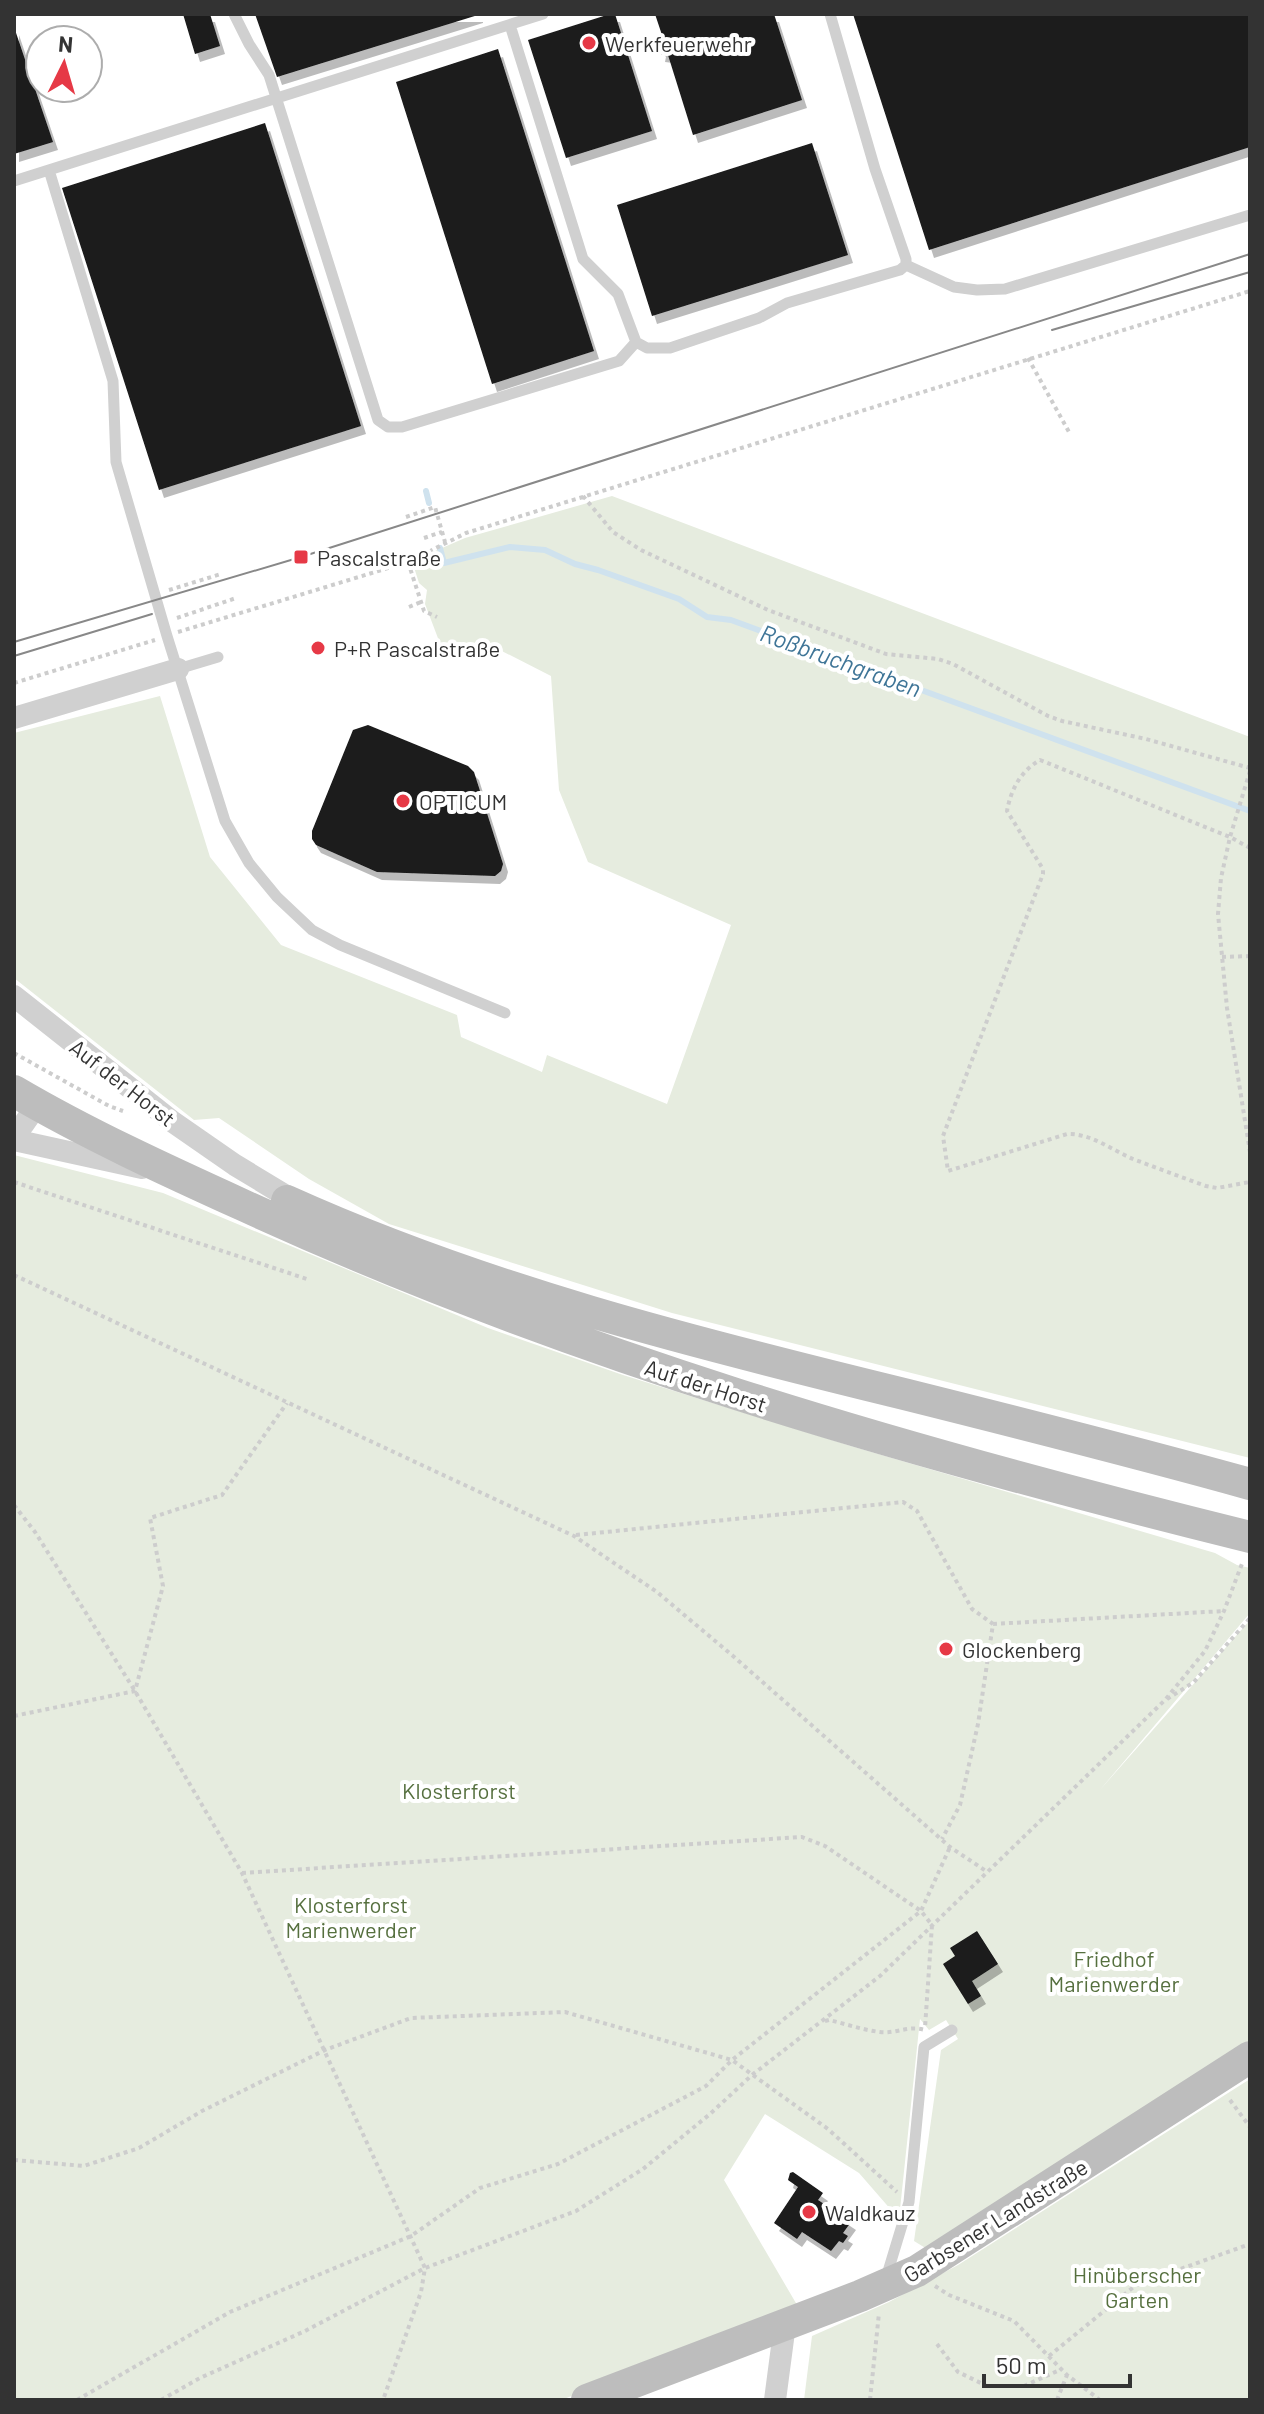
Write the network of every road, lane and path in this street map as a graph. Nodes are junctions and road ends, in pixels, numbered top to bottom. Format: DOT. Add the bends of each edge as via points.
graph roads {
  1 [pos="234,14"];
  2 [pos="543,14"];
  3 [pos="830,14"];
  4 [pos="510,25"];
  5 [pos="276,98"];
  6 [pos="49,170"];
  7 [pos="14,181"];
  8 [pos="1250,215"];
  9 [pos="906,265"];
  10 [pos="1250,291"];
  11 [pos="636,342"];
  12 [pos="1028,358"];
  13 [pos="1069,432"];
  14 [pos="583,496"];
  15 [pos="406,517"];
  16 [pos="442,532"];
  17 [pos="424,538"];
  18 [pos="445,542"];
  19 [pos="408,562"];
  20 [pos="221,574"];
  21 [pos="176,588"];
  22 [pos="236,598"];
  23 [pos="421,602"];
  24 [pos="409,607"];
  25 [pos="195,612"];
  26 [pos="437,617"];
  27 [pos="167,636"];
  28 [pos="218,657"];
  29 [pos="178,669"];
  30 [pos="14,683"];
  31 [pos="14,718"];
  32 [pos="1250,769"];
  33 [pos="1230,837"];
  34 [pos="1250,848"];
  35 [pos="1250,956"];
  36 [pos="1222,957"];
  37 [pos="14,996"];
  38 [pos="505,1013"];
  39 [pos="14,1053"];
  40 [pos="14,1068"];
  41 [pos="21,1095"];
  42 [pos="134,1114"];
  43 [pos="14,1128"];
  44 [pos="14,1140"];
  45 [pos="1250,1152"];
  46 [pos="182,1177"];
  47 [pos="14,1182"];
  48 [pos="1250,1182"];
  49 [pos="316,1214"];
  50 [pos="14,1275"];
  51 [pos="307,1279"];
  52 [pos="288,1403"];
  53 [pos="1250,1484"];
  54 [pos="14,1505"];
  55 [pos="574,1536"];
  56 [pos="1246,1548"];
  57 [pos="1224,1611"];
  58 [pos="1250,1618"];
  59 [pos="993,1624"];
  60 [pos="135,1691"];
  61 [pos="1165,1700"];
  62 [pos="14,1716"];
  63 [pos="942,1840"];
  64 [pos="950,1847"];
  65 [pos="986,1871"];
  66 [pos="242,1873"];
  67 [pos="921,1911"];
  68 [pos="932,1925"];
  69 [pos="819,2024"];
  70 [pos="925,2030"];
  71 [pos="952,2030"];
  72 [pos="924,2047"];
  73 [pos="325,2050"];
  74 [pos="1250,2057"];
  75 [pos="732,2060"];
  76 [pos="752,2075"];
  77 [pos="1215,2080"];
  78 [pos="1250,2127"];
  79 [pos="14,2160"];
  80 [pos="909,2202"];
  81 [pos="411,2236"];
  82 [pos="1250,2244"];
  83 [pos="425,2268"];
  84 [pos="927,2280"];
  85 [pos="883,2287"];
  86 [pos="785,2324"];
  87 [pos="937,2344"];
  88 [pos="1049,2356"];
  89 [pos="1062,2369"];
  90 [pos="1067,2375"];
  91 [pos="77,2400"];
  92 [pos="161,2400"];
  93 [pos="383,2400"];
  94 [pos="587,2400"];
  95 [pos="775,2400"];
  96 [pos="870,2400"];
  97 [pos="1057,2400"];
  98 [pos="1100,2400"];
  1 -- 5 [label="lane" via="269,75"];
  2 -- 4 [label="lane"];
  3 -- 9 [label="lane"];
  4 -- 5 [label="lane"];
  4 -- 11 [label="lane" via="583,259 618,294"];
  5 -- 6 [label="lane"];
  5 -- 11 [label="lane" via="365,383 378,420 388,427 619,361"];
  6 -- 7 [label="lane"];
  6 -- 27 [label="lane" via="113,381 116,462"];
  8 -- 9 [label="lane" via="1005,289 954,287"];
  9 -- 11 [label="lane" via="670,348"];
  10 -- 12 [label="path"];
  12 -- 13 [label="path"];
  12 -- 14 [label="path"];
  14 -- 18 [label="path"];
  14 -- 32 [label="path" via="613,532 641,550 768,610 886,654 953,664 1062,721"];
  15 -- 16 [label="path" via="435,507"];
  16 -- 17 [label="path"];
  16 -- 18 [label="path"];
  18 -- 19 [label="path"];
  19 -- 23 [label="path"];
  19 -- 27 [label="path"];
  20 -- 21 [label="path"];
  22 -- 25 [label="path"];
  23 -- 24 [label="path"];
  23 -- 26 [label="path" via="424,611"];
  27 -- 29 [label="lane"];
  27 -- 30 [label="path"];
  28 -- 29 [label="lane"];
  29 -- 31 [label="street"];
  29 -- 38 [label="lane" via="225,821 277,897 312,930 340,945"];
  32 -- 33 [label="path"];
  33 -- 34 [label="path"];
  33 -- 36 [label="path" via="1218,914"];
  33 -- 48 [label="path" via="1040,760 1025,769 1007,811 1043,874 943,1136 948,1171 1074,1134 1206,1186"];
  35 -- 36 [label="path"];
  36 -- 45 [label="path"];
  37 -- 49 [label="street, Auf der Horst" via="173,1122"];
  39 -- 42 [label="path" via="109,1106"];
  40 -- 49 [label="street, Auf der Horst" via="171,1149"];
  41 -- 43 [label="street, Auf der Horst" via="30,1115"];
  41 -- 46 [label="street, Auf der Horst"];
  44 -- 46 [label="street, Auf der Horst"];
  46 -- 56 [label="street, Auf der Horst" via="305,1234 530,1325 743,1398"];
  47 -- 51 [label="path"];
  49 -- 53 [label="street, Auf der Horst" via="454,1267 638,1326"];
  50 -- 52 [label="path"];
  52 -- 55 [label="path"];
  52 -- 60 [label="path" via="222,1495 150,1518 163,1586"];
  54 -- 60 [label="path"];
  55 -- 59 [label="path" via="903,1502 917,1511 972,1609"];
  55 -- 63 [label="path" via="668,1601"];
  56 -- 57 [label="path"];
  57 -- 59 [label="path"];
  57 -- 61 [label="path" via="1205,1651"];
  58 -- 61 [label="path" via="1194,1682"];
  59 -- 63 [label="path" via="960,1805"];
  60 -- 62 [label="path"];
  60 -- 66 [label="path"];
  61 -- 65 [label="path"];
  63 -- 64 [label="path"];
  64 -- 65 [label="path"];
  64 -- 67 [label="path"];
  65 -- 68 [label="path"];
  66 -- 67 [label="path" via="802,1837 825,1846"];
  66 -- 73 [label="path"];
  67 -- 68 [label="path"];
  67 -- 75 [label="path"];
  68 -- 69 [label="path" via="880,1976"];
  68 -- 70 [label="path"];
  69 -- 70 [label="path" via="829,2020 883,2032"];
  69 -- 76 [label="path"];
  70 -- 72 [label="path"];
  71 -- 72 [label="lane"];
  72 -- 80 [label="lane"];
  73 -- 75 [label="path" via="411,2018 565,2012"];
  73 -- 79 [label="path" via="139,2148 84,2166"];
  73 -- 81 [label="path"];
  74 -- 77 [label="street, Garbsener Landstraße"];
  75 -- 76 [label="path"];
  75 -- 81 [label="path" via="706,2086 558,2164 480,2188"];
  76 -- 80 [label="path" via="828,2129"];
  76 -- 83 [label="path" via="643,2169 576,2211"];
  77 -- 78 [label="path"];
  77 -- 85 [label="street, Garbsener Landstraße" via="939,2258"];
  80 -- 85 [label="lane"];
  81 -- 83 [label="path"];
  81 -- 91 [label="path" via="230,2312"];
  82 -- 88 [label="path" via="1136,2285"];
  83 -- 92 [label="path"];
  83 -- 93 [label="path"];
  84 -- 88 [label="path" via="949,2295 1014,2321"];
  85 -- 86 [label="street, Garbsener Landstraße"];
  85 -- 96 [label="path"];
  86 -- 94 [label="street, Garbsener Landstraße"];
  86 -- 95 [label="street"];
  87 -- 89 [label="path" via="958,2372 987,2386 1024,2386"];
  88 -- 89 [label="path"];
  89 -- 90 [label="path"];
  90 -- 97 [label="path"];
  90 -- 98 [label="path"];
}
